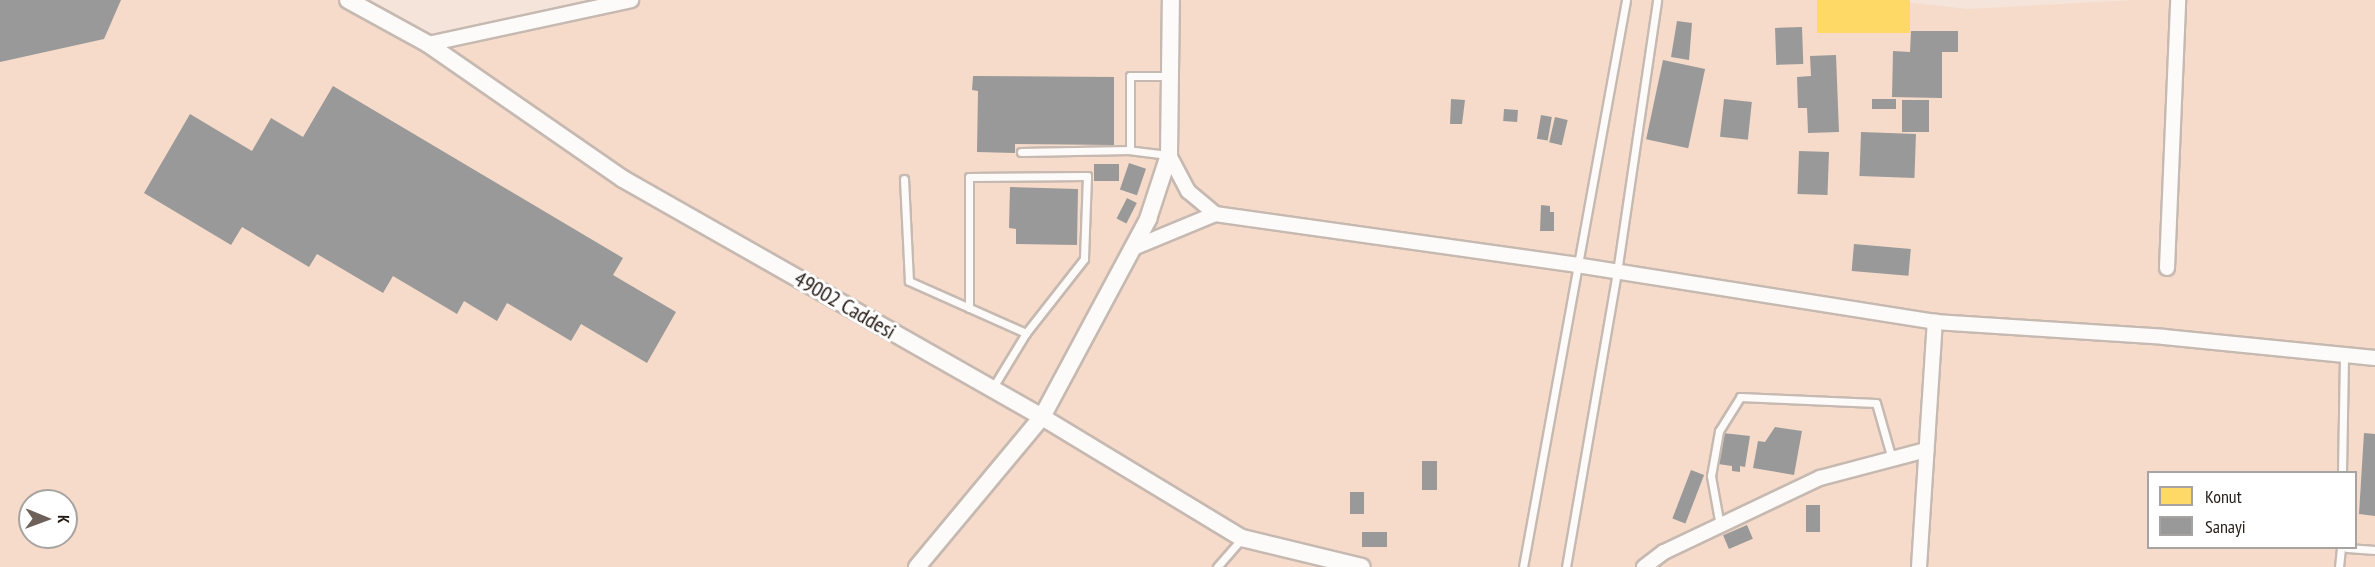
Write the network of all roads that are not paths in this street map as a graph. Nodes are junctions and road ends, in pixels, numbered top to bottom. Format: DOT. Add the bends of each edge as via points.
graph roads {
  1 [pos="348,0"];
  2 [pos="631,0"];
  3 [pos="1171,0"];
  4 [pos="1626,0"];
  5 [pos="1657,0"];
  6 [pos="2178,0"];
  7 [pos="428,44"];
  8 [pos="1171,76"];
  9 [pos="1130,150"];
  10 [pos="1021,152"];
  11 [pos="1169,155"];
  12 [pos="904,179"];
  13 [pos="1215,214"];
  14 [pos="1132,248"];
  15 [pos="1576,265"];
  16 [pos="2167,268"];
  17 [pos="1617,272"];
  18 [pos="969,308"];
  19 [pos="1935,322"];
  20 [pos="1026,333"];
  21 [pos="2344,355"];
  22 [pos="2375,358"];
  23 [pos="992,388"];
  24 [pos="1042,417"];
  25 [pos="1926,450"];
  26 [pos="1892,459"];
  27 [pos="2343,471"];
  28 [pos="1720,526"];
  29 [pos="1242,538"];
  30 [pos="2341,549"];
  31 [pos="2357,549"];
  32 [pos="2375,550"];
  33 [pos="917,567"];
  34 [pos="1217,567"];
  35 [pos="1362,567"];
  36 [pos="1523,567"];
  37 [pos="1566,567"];
  38 [pos="1644,567"];
  39 [pos="1919,567"];
  40 [pos="2339,567"];
  1 -- 7 [label="street, 49002 Caddesi"];
  2 -- 7 [label="street"];
  3 -- 8 [label="street"];
  4 -- 15 [label="lane"];
  5 -- 17 [label="lane"];
  6 -- 16 [label="street"];
  7 -- 23 [label="street, 49002 Caddesi" via="623,179"];
  8 -- 9 [label="lane" via="1130,76"];
  8 -- 11 [label="street"];
  9 -- 10 [label="lane"];
  9 -- 11 [label="lane"];
  11 -- 13 [label="street" via="1188,190"];
  11 -- 14 [label="street" via="1148,219"];
  12 -- 18 [label="lane" via="909,281"];
  13 -- 14 [label="street"];
  13 -- 15 [label="street"];
  14 -- 24 [label="street"];
  15 -- 17 [label="street"];
  15 -- 36 [label="lane"];
  17 -- 19 [label="street"];
  17 -- 37 [label="lane"];
  18 -- 20 [label="lane"];
  18 -- 20 [label="lane" via="969,177 1087,176 1084,259"];
  19 -- 21 [label="street" via="2164,337"];
  19 -- 25 [label="street"];
  20 -- 23 [label="lane"];
  21 -- 22 [label="street"];
  21 -- 27 [label="lane"];
  23 -- 24 [label="street, 49002 Caddesi"];
  24 -- 29 [label="street, 49002 Caddesi"];
  24 -- 33 [label="street"];
  25 -- 26 [label="street"];
  25 -- 39 [label="street"];
  26 -- 28 [label="street" via="1820,478"];
  26 -- 28 [label="lane" via="1876,404 1740,397 1719,431 1711,476"];
  28 -- 38 [label="street" via="1664,552"];
  29 -- 34 [label="lane"];
  29 -- 35 [label="street, 49002 Caddesi"];
  30 -- 40 [label="lane"];
  31 -- 32 [label="lane"];
}
